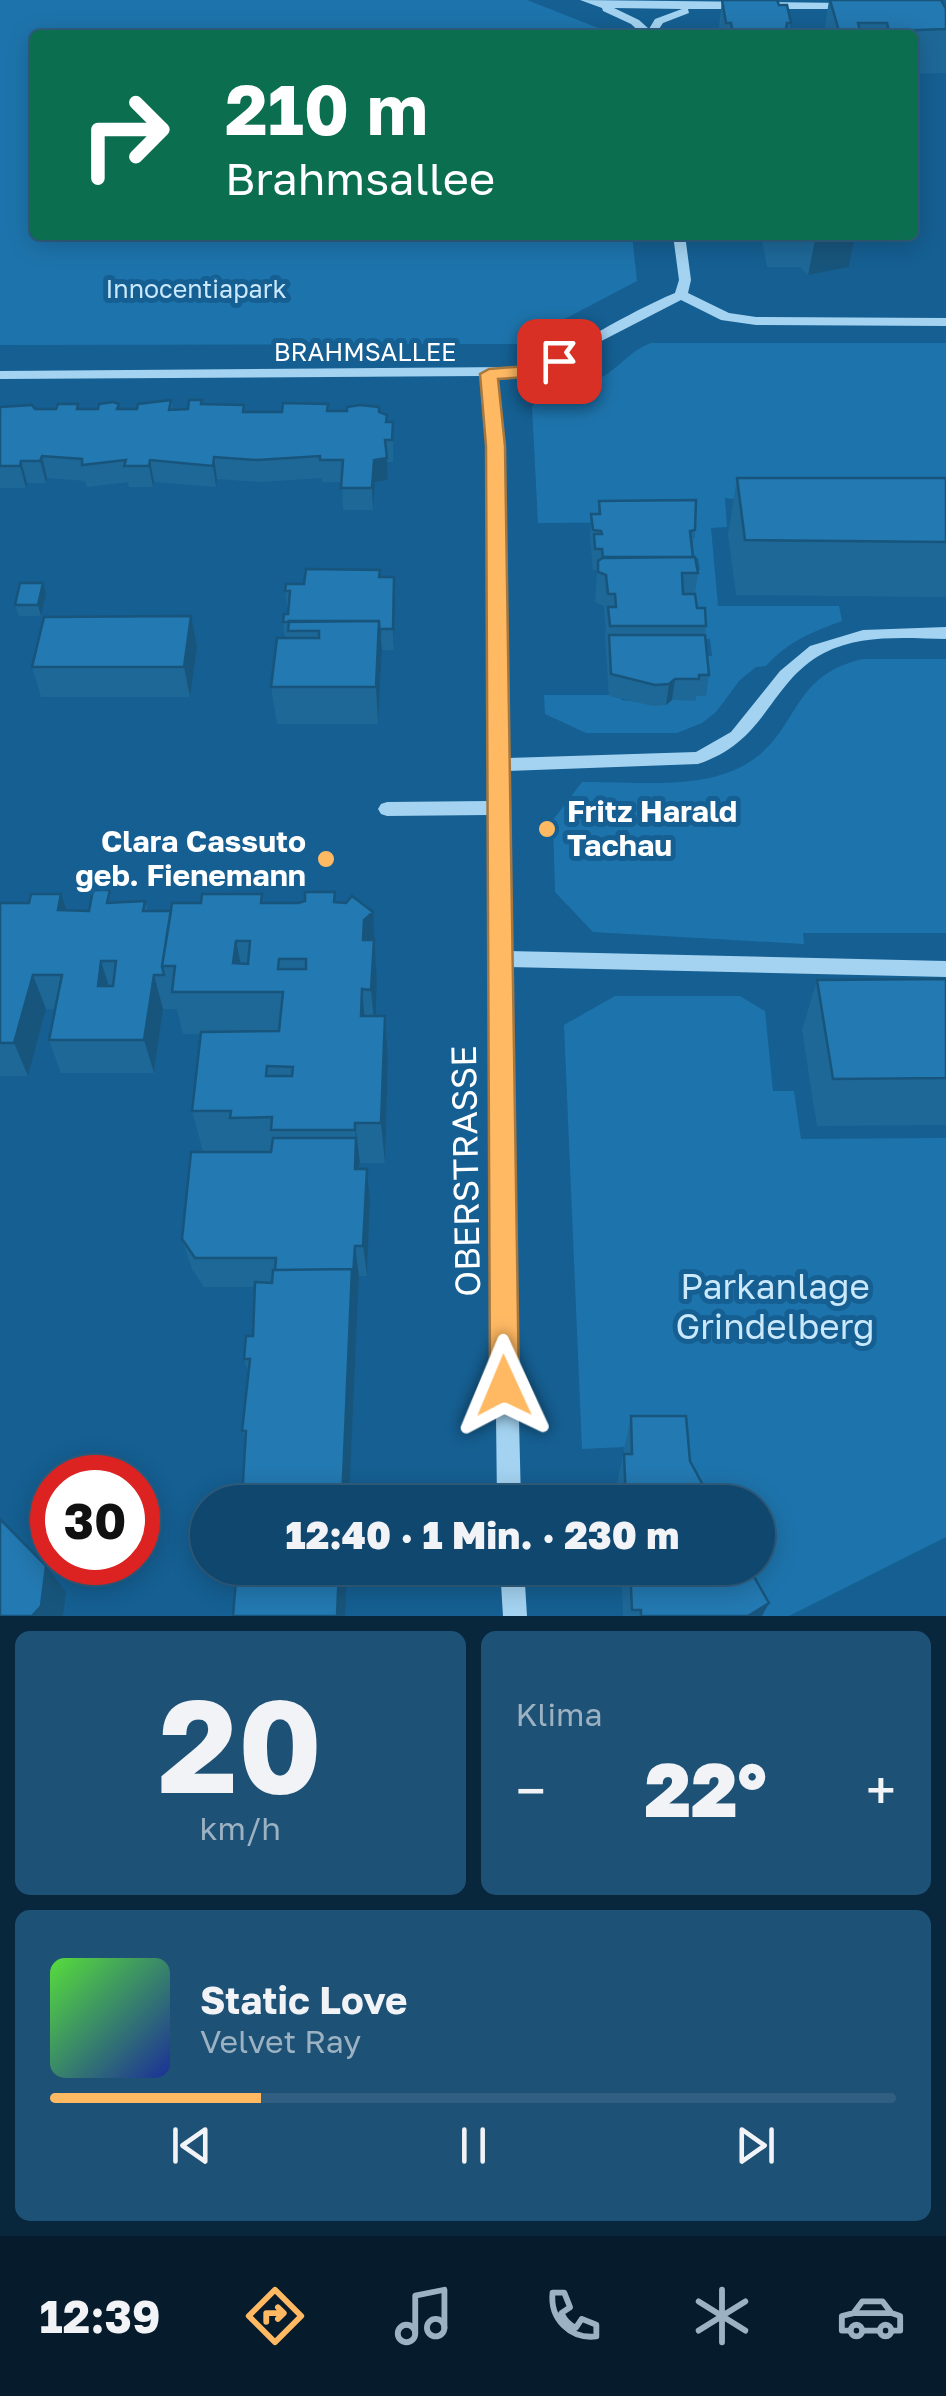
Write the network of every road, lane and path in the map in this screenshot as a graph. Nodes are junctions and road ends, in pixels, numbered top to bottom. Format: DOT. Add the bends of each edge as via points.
graph roads {
  1 [pos="591,2"];
  2 [pos="702,6"];
  3 [pos="854,6"];
  4 [pos="644,30"];
  5 [pos="653,30"];
  6 [pos="680,240"];
  7 [pos="681,295"];
  8 [pos="946,322"];
  9 [pos="489,374"];
  10 [pos="0,375"];
  11 [pos="946,633"];
  12 [pos="496,766"];
  13 [pos="497,808"];
  14 [pos="387,809"];
  15 [pos="498,959"];
  16 [pos="946,970"];
  17 [pos="509,1485"];
  18 [pos="513,1585"];
  19 [pos="514,1616"];
  1 -- 2 [label="street"];
  1 -- 4 [label="street"];
  2 -- 3 [label="street"];
  2 -- 5 [label="street" via="659,21"];
  6 -- 7 [label="street"];
  7 -- 8 [label="street" via="726,316 756,321"];
  7 -- 9 [label="street, BRAHMSALLEE" via="559,361 528,372"];
  9 -- 10 [label="street, BRAHMSALLEE"];
  9 -- 12 [label="street, OBERSTRASSE" via="496,446"];
  11 -- 12 [label="street" via="863,635 814,651 739,738 698,758"];
  12 -- 13 [label="street, OBERSTRASSE"];
  13 -- 14 [label="street"];
  13 -- 15 [label="street, OBERSTRASSE"];
  15 -- 16 [label="street"];
  15 -- 17 [label="street, OBERSTRASSE"];
  18 -- 19 [label="street"];
}
